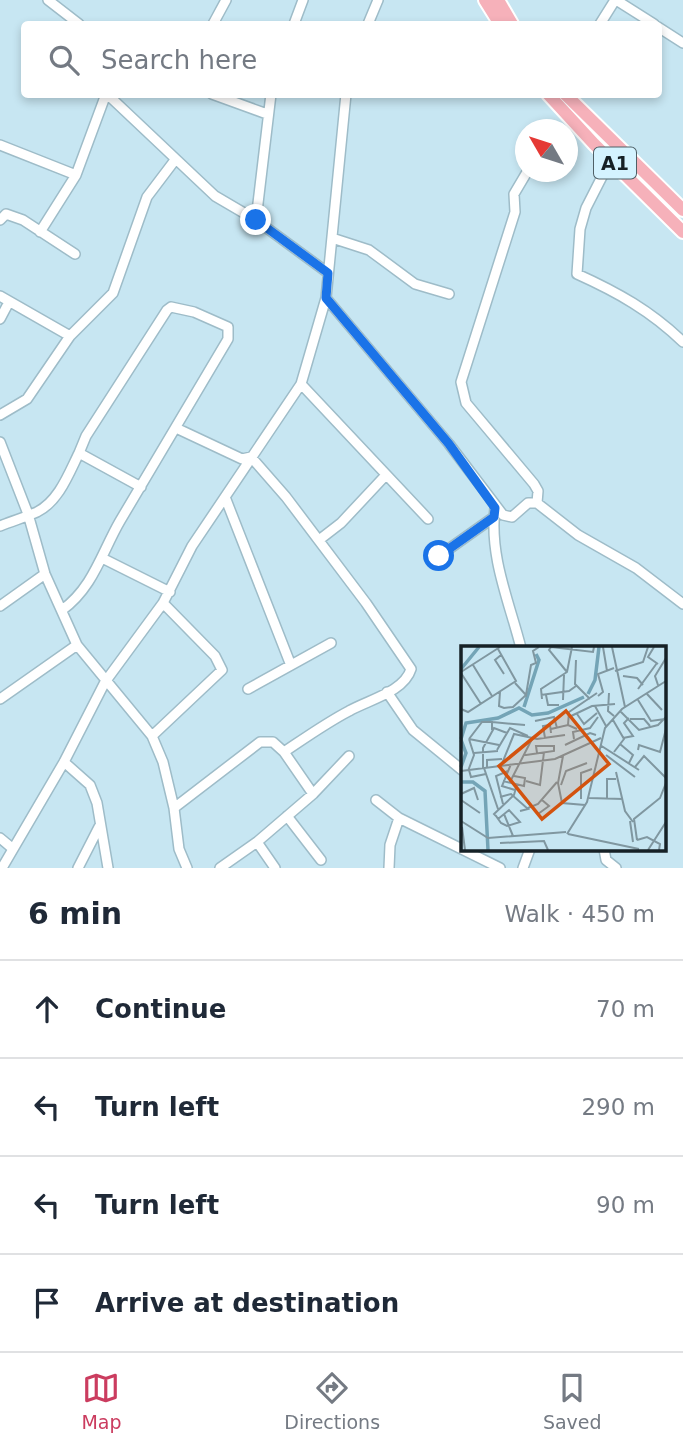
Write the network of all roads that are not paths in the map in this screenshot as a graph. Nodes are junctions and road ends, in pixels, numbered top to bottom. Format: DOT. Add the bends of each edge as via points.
graph roads {
  1 [pos="48,0"];
  2 [pos="226,0"];
  3 [pos="303,0"];
  4 [pos="378,0"];
  5 [pos="485,0"];
  6 [pos="498,0"];
  7 [pos="615,0"];
  8 [pos="63,5"];
  9 [pos="76,21"];
  10 [pos="213,21"];
  11 [pos="295,21"];
  12 [pos="369,21"];
  13 [pos="497,21"];
  14 [pos="510,21"];
  15 [pos="602,21"];
  16 [pos="648,21"];
  17 [pos="662,30"];
  18 [pos="683,43"];
  19 [pos="105,98"];
  20 [pos="110,98"];
  21 [pos="223,98"];
  22 [pos="270,98"];
  23 [pos="346,98"];
  24 [pos="552,98"];
  25 [pos="569,98"];
  26 [pos="267,114"];
  27 [pos="0,145"];
  28 [pos="611,159"];
  29 [pos="175,160"];
  30 [pos="76,175"];
  31 [pos="521,182"];
  32 [pos="683,211"];
  33 [pos="0,220"];
  34 [pos="256,220"];
  35 [pos="40,232"];
  36 [pos="683,232"];
  37 [pos="331,238"];
  38 [pos="75,254"];
  39 [pos="328,273"];
  40 [pos="449,294"];
  41 [pos="0,296"];
  42 [pos="326,298"];
  43 [pos="9,302"];
  44 [pos="0,319"];
  45 [pos="70,336"];
  46 [pos="683,342"];
  47 [pos="301,384"];
  48 [pos="0,415"];
  49 [pos="176,428"];
  50 [pos="0,442"];
  51 [pos="79,453"];
  52 [pos="251,457"];
  53 [pos="385,476"];
  54 [pos="141,487"];
  55 [pos="225,497"];
  56 [pos="537,503"];
  57 [pos="494,512"];
  58 [pos="28,514"];
  59 [pos="428,519"];
  60 [pos="0,526"];
  61 [pos="319,540"];
  62 [pos="439,556"];
  63 [pos="102,558"];
  64 [pos="44,575"];
  65 [pos="170,592"];
  66 [pos="163,603"];
  67 [pos="683,604"];
  68 [pos="0,606"];
  69 [pos="62,610"];
  70 [pos="331,643"];
  71 [pos="76,646"];
  72 [pos="520,646"];
  73 [pos="290,663"];
  74 [pos="104,682"];
  75 [pos="248,689"];
  76 [pos="387,692"];
  77 [pos="0,699"];
  78 [pos="152,736"];
  79 [pos="284,752"];
  80 [pos="349,756"];
  81 [pos="64,762"];
  82 [pos="461,768"];
  83 [pos="313,794"];
  84 [pos="376,800"];
  85 [pos="174,808"];
  86 [pos="287,816"];
  87 [pos="399,818"];
  88 [pos="99,827"];
  89 [pos="0,838"];
  90 [pos="257,842"];
  91 [pos="12,848"];
  92 [pos="461,849"];
  93 [pos="464,850"];
  94 [pos="530,850"];
  95 [pos="604,850"];
  96 [pos="321,860"];
  97 [pos="2,868"];
  98 [pos="78,868"];
  99 [pos="107,868"];
  100 [pos="187,868"];
  101 [pos="220,868"];
  102 [pos="275,868"];
  103 [pos="389,868"];
  104 [pos="500,868"];
  105 [pos="523,868"];
  106 [pos="616,868"];
  1 -- 8 [label="street"];
  2 -- 10 [label="street"];
  3 -- 11 [label="street"];
  4 -- 12 [label="street"];
  5 -- 13 [label="highway"];
  6 -- 14 [label="highway"];
  7 -- 15 [label="street"];
  7 -- 16 [label="street"];
  8 -- 9 [label="street"];
  17 -- 18 [label="street"];
  19 -- 30 [label="street"];
  20 -- 29 [label="street"];
  21 -- 26 [label="street"];
  22 -- 26 [label="street"];
  23 -- 37 [label="street"];
  24 -- 28 [label="highway, A1"];
  25 -- 32 [label="highway, A1"];
  26 -- 34 [label="street"];
  27 -- 30 [label="street"];
  28 -- 36 [label="highway, A1"];
  28 -- 46 [label="street" via="586,208 577,274 647,310"];
  29 -- 34 [label="street" via="215,196"];
  29 -- 45 [label="street" via="147,197 113,293"];
  30 -- 35 [label="street"];
  31 -- 56 [label="street" via="461,383 466,403 534,484"];
  33 -- 35 [label="street" via="6,214"];
  34 -- 39 [label="street"];
  35 -- 38 [label="street"];
  37 -- 39 [label="street"];
  37 -- 40 [label="street" via="369,250 415,284"];
  39 -- 42 [label="street"];
  41 -- 43 [label="street"];
  42 -- 47 [label="street"];
  42 -- 57 [label="street" via="449,444"];
  43 -- 44 [label="street"];
  43 -- 45 [label="street"];
  45 -- 48 [label="street" via="27,399"];
  47 -- 52 [label="street"];
  47 -- 53 [label="street"];
  49 -- 51 [label="street" via="230,333 228,327 194,312 171,307 153,326"];
  49 -- 52 [label="street" via="242,459"];
  49 -- 54 [label="street"];
  50 -- 58 [label="street"];
  51 -- 54 [label="street"];
  51 -- 58 [label="street" via="51,500"];
  52 -- 55 [label="street"];
  52 -- 61 [label="street"];
  53 -- 59 [label="street"];
  53 -- 61 [label="street"];
  54 -- 63 [label="street"];
  55 -- 65 [label="street" via="192,546"];
  55 -- 73 [label="street"];
  56 -- 57 [label="street" via="528,503 512,517"];
  56 -- 67 [label="street"];
  57 -- 62 [label="street"];
  57 -- 72 [label="street" via="499,578"];
  58 -- 60 [label="street"];
  58 -- 64 [label="street"];
  61 -- 76 [label="street" via="411,669 409,677"];
  63 -- 65 [label="street"];
  63 -- 69 [label="street" via="78,598"];
  64 -- 68 [label="street"];
  64 -- 69 [label="street"];
  65 -- 66 [label="street"];
  66 -- 74 [label="street"];
  66 -- 78 [label="street" via="215,656 222,670"];
  69 -- 71 [label="street"];
  70 -- 73 [label="street"];
  71 -- 74 [label="street"];
  71 -- 77 [label="street"];
  73 -- 75 [label="street"];
  74 -- 78 [label="street"];
  74 -- 81 [label="street"];
  76 -- 79 [label="street"];
  76 -- 82 [label="street" via="412,730"];
  78 -- 85 [label="street"];
  79 -- 83 [label="street"];
  79 -- 85 [label="street" via="273,742 260,742"];
  80 -- 83 [label="street"];
  81 -- 88 [label="street" via="90,785"];
  81 -- 91 [label="street"];
  83 -- 86 [label="street"];
  84 -- 87 [label="street"];
  85 -- 100 [label="street" via="179,849"];
  86 -- 90 [label="street"];
  86 -- 96 [label="street"];
  87 -- 92 [label="street"];
  87 -- 103 [label="street" via="390,845"];
  88 -- 98 [label="street"];
  88 -- 99 [label="street"];
  89 -- 91 [label="street"];
  90 -- 101 [label="street"];
  90 -- 102 [label="street"];
  91 -- 97 [label="street"];
  93 -- 104 [label="street"];
  94 -- 105 [label="street"];
  95 -- 106 [label="street" via="606,860"];
}
